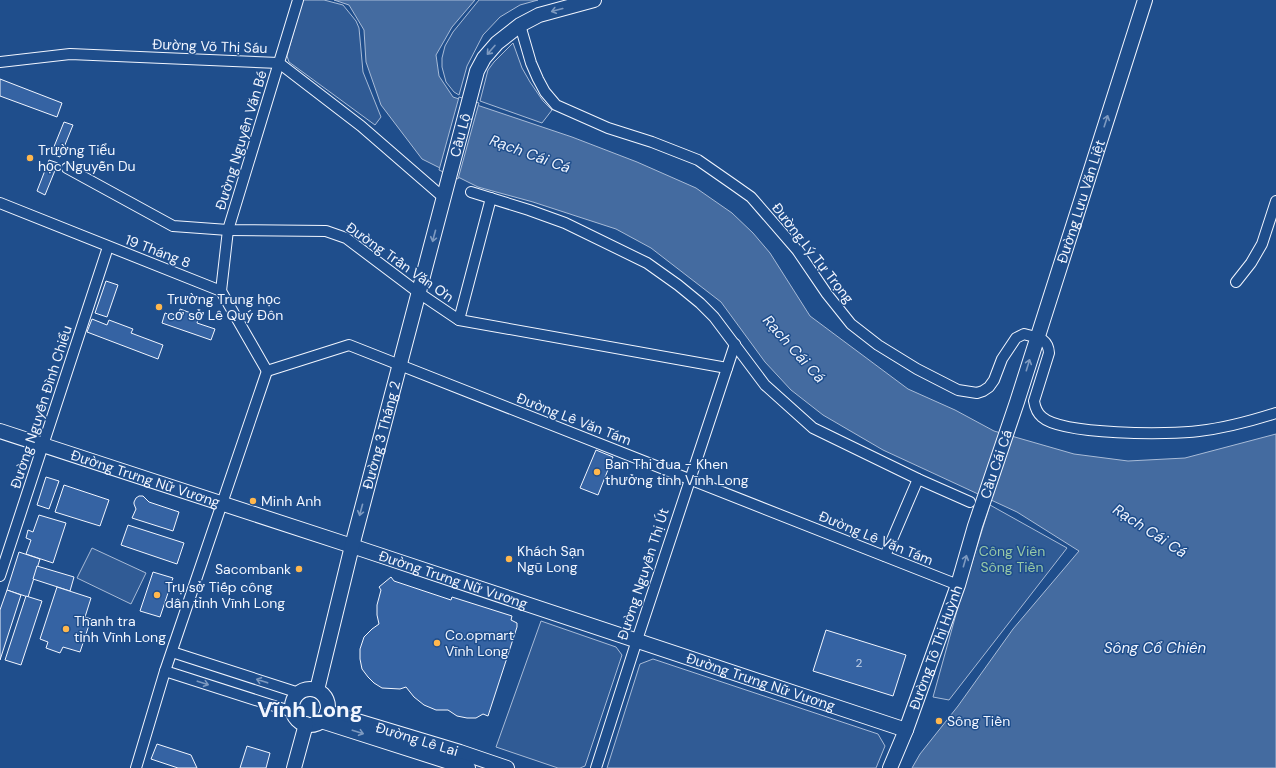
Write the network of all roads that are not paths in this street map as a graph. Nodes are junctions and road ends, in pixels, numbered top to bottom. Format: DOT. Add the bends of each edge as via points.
graph roads {
  1 [pos="298,0"];
  2 [pos="594,0"];
  3 [pos="1145,0"];
  4 [pos="520,24"];
  5 [pos="0,62"];
  6 [pos="279,63"];
  7 [pos="67,168"];
  8 [pos="448,181"];
  9 [pos="471,192"];
  10 [pos="444,198"];
  11 [pos="490,198"];
  12 [pos="1276,201"];
  13 [pos="0,204"];
  14 [pos="228,230"];
  15 [pos="108,247"];
  16 [pos="1236,282"];
  17 [pos="221,291"];
  18 [pos="419,293"];
  19 [pos="460,320"];
  20 [pos="1037,338"];
  21 [pos="735,344"];
  22 [pos="400,366"];
  23 [pos="727,368"];
  24 [pos="267,371"];
  25 [pos="1017,402"];
  26 [pos="1276,413"];
  27 [pos="0,431"];
  28 [pos="43,445"];
  29 [pos="918,478"];
  30 [pos="689,479"];
  31 [pos="970,502"];
  32 [pos="222,503"];
  33 [pos="976,526"];
  34 [pos="352,546"];
  35 [pos="884,556"];
  36 [pos="0,576"];
  37 [pos="958,585"];
  38 [pos="636,640"];
  39 [pos="172,652"];
  40 [pos="165,671"];
  41 [pos="318,690"];
  42 [pos="299,693"];
  43 [pos="293,712"];
  44 [pos="324,716"];
  45 [pos="306,724"];
  46 [pos="906,730"];
  47 [pos="136,768"];
  48 [pos="294,768"];
  49 [pos="468,768"];
  50 [pos="507,768"];
  51 [pos="596,768"];
  52 [pos="890,768"];
  1 -- 6 [label="street, Đường Nguyễn Văn Bé"];
  2 -- 4 [label="main road, Cầu Lộ, one-way" via="539,15"];
  20 -- 3 [label="main road, Đường Lưu Văn Liệt, one-way"];
  4 -- 8 [label="main road, Cầu Lộ, one-way" via="497,43 484,58 477,72"];
  4 -- 20 [label="street, Đường Lý Tự Trọng" via="538,79 556,105 608,128 698,160 734,184 751,197 797,250 851,324 878,345 917,369 958,390 977,393 983,391 994,380 1002,359 1016,338 1024,334"];
  5 -- 6 [label="street, Đường Võ Thị Sáu" via="70,54"];
  6 -- 10 [label="street, Đường Võ Thị Sáu" via="361,126"];
  6 -- 14 [label="street, Đường Nguyễn Văn Bé"];
  7 -- 14 [label="street, Đường Trần Văn Ơn" via="173,226"];
  8 -- 10 [label="main road, Đường 3 Tháng 2"];
  9 -- 11 [label="street"];
  10 -- 18 [label="main road, Đường 3 Tháng 2, one-way"];
  11 -- 19 [label="street"];
  11 -- 21 [label="street" via="565,223 647,263 700,303"];
  12 -- 16 [label="street" via="1262,244"];
  13 -- 15 [label="street, 19 Tháng 8"];
  14 -- 17 [label="street, Đường Nguyễn Văn Bé"];
  14 -- 18 [label="street, Đường Trần Văn Ơn" via="326,231 346,238"];
  15 -- 17 [label="street, 19 Tháng 8"];
  15 -- 28 [label="street, Đường Nguyễn Đình Chiểu"];
  17 -- 24 [label="street"];
  18 -- 19 [label="street, Đường Trần Văn Ơn"];
  18 -- 22 [label="main road, Đường 3 Tháng 2"];
  19 -- 23 [label="street, Đường Trần Văn Ơn"];
  25 -- 20 [label="main road, Đường Lưu Văn Liệt, one-way"];
  20 -- 26 [label="street" via="1046,342 1049,353 1034,401 1035,408 1042,418 1056,425 1104,432 1156,434 1198,431 1246,422"];
  21 -- 23 [label="street, Đường Nguyễn Thị Út"];
  21 -- 29 [label="street" via="765,385 813,428"];
  22 -- 24 [label="street, Đường Lê Văn Tám" via="349,346"];
  22 -- 30 [label="street, Đường Lê Văn Tám"];
  22 -- 34 [label="main road, Đường 3 Tháng 2, one-way"];
  23 -- 30 [label="street, Đường Nguyễn Thị Út"];
  24 -- 32 [label="street"];
  25 -- 33 [label="main road, Cầu Cái Cá"];
  27 -- 28 [label="main road, Đường Trưng Nữ Vương"];
  28 -- 32 [label="main road, Đường Trưng Nữ Vương"];
  28 -- 36 [label="street, Đường Nguyễn Đình Chiểu"];
  29 -- 31 [label="street"];
  29 -- 35 [label="street"];
  30 -- 35 [label="street, Đường Lê Văn Tám"];
  30 -- 38 [label="street, Đường Nguyễn Thị Út"];
  32 -- 34 [label="main road, Đường Trưng Nữ Vương"];
  32 -- 39 [label="street"];
  37 -- 33 [label="main road, Đường Tô Thị Huỳnh, one-way"];
  34 -- 38 [label="main road, Đường Trưng Nữ Vương"];
  34 -- 41 [label="main road, Đường 3 Tháng 2"];
  35 -- 37 [label="street, Đường Lê Văn Tám"];
  37 -- 46 [label="main road, Đường Tô Thị Huỳnh"];
  38 -- 46 [label="main road, Đường Trưng Nữ Vương"];
  38 -- 51 [label="street, Đường Nguyễn Thị Út"];
  39 -- 40 [label="street"];
  42 -- 39 [label="street, one-way"];
  40 -- 43 [label="street, one-way"];
  40 -- 47 [label="street"];
  41 -- 42 [label="main road" via="306,689"];
  41 -- 44 [label="main road" via="328,703"];
  42 -- 43 [label="main road" via="292,706"];
  43 -- 45 [label="main road" via="300,722"];
  44 -- 45 [label="main road" via="312,724"];
  44 -- 49 [label="main road, Đường Lê Lai, one-way"];
  44 -- 50 [label="main road, Đường Lê Lai"];
  45 -- 48 [label="main road"];
  46 -- 52 [label="main road, Đường Tô Thị Huỳnh"];
}
